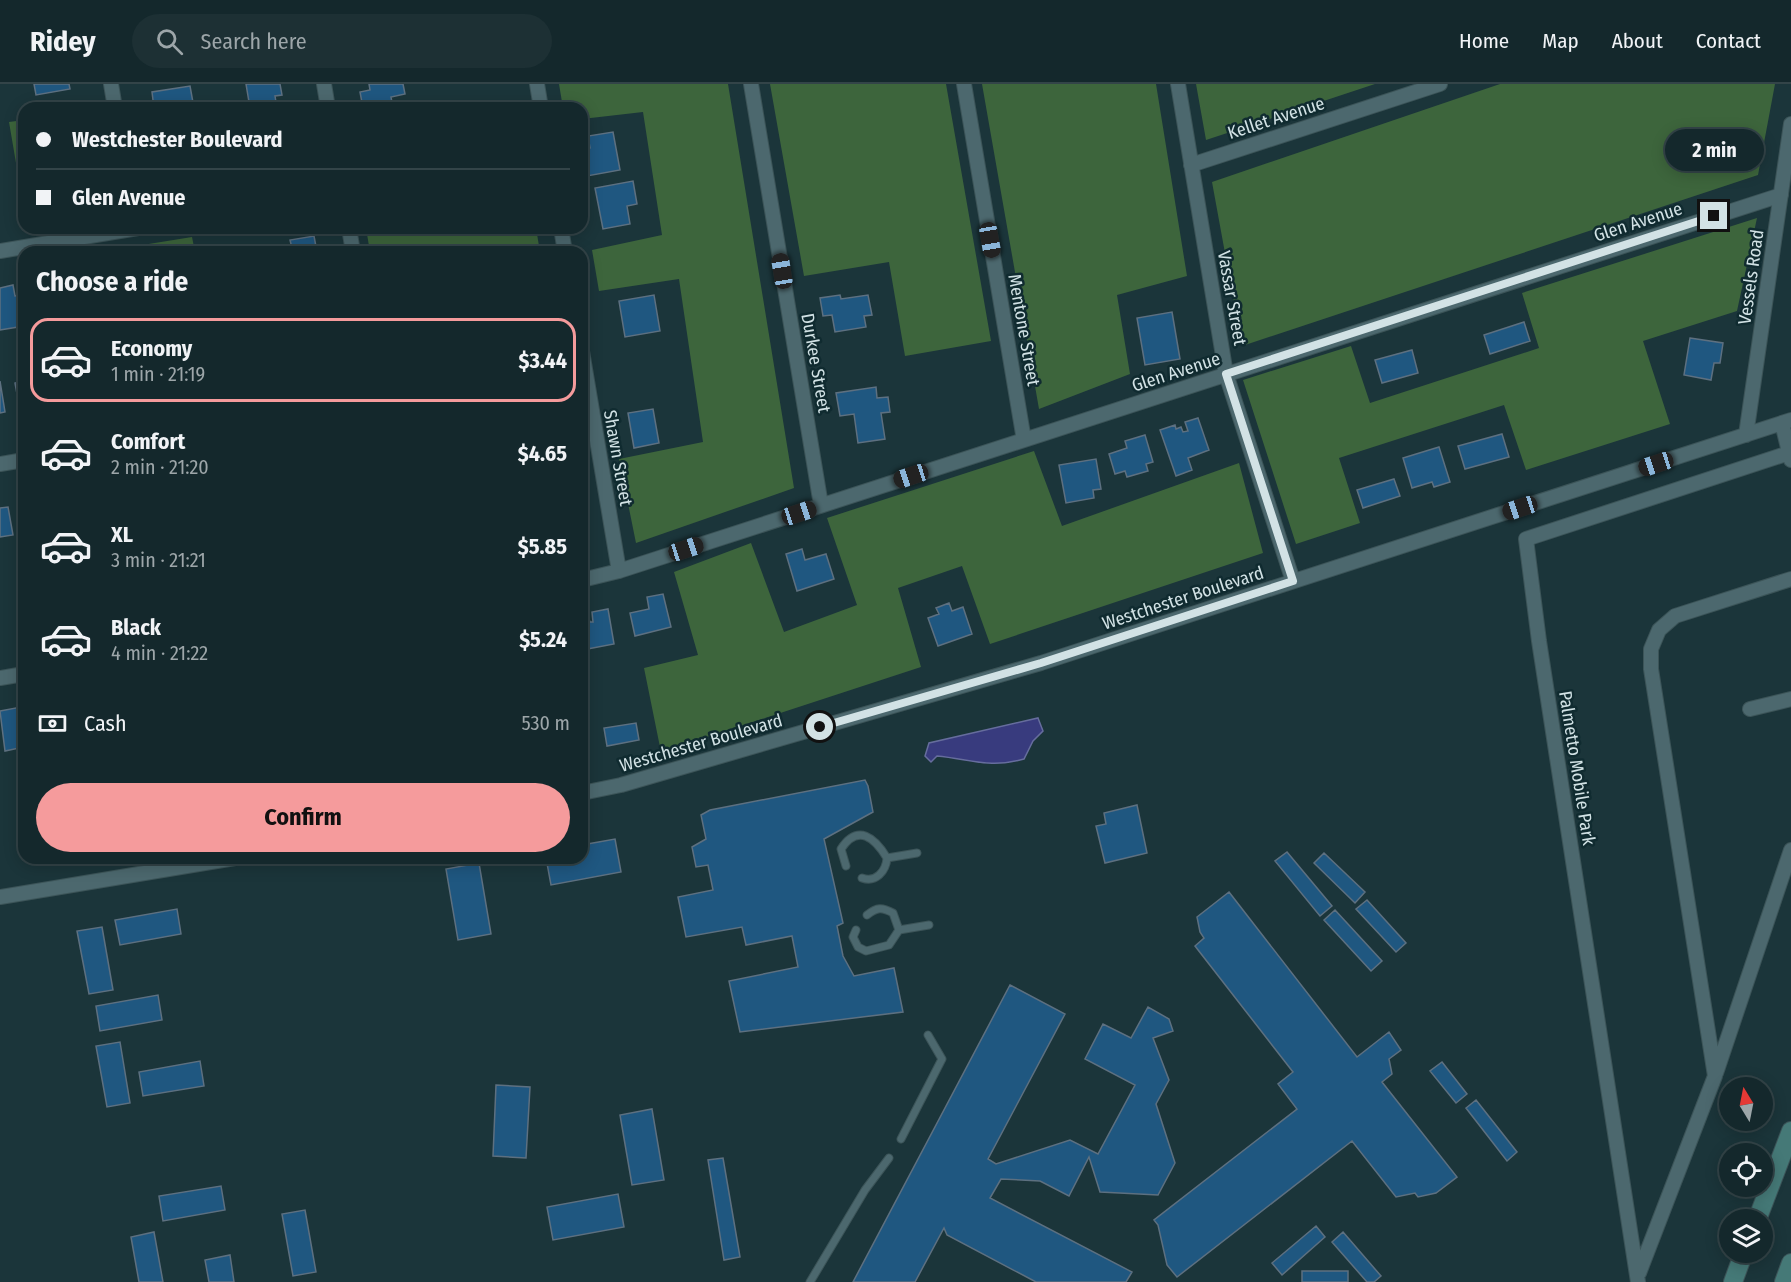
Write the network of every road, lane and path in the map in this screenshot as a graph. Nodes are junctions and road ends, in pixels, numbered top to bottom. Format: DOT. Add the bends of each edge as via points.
graph roads {
  1 [pos="111,84"];
  2 [pos="324,84"];
  3 [pos="537,84"];
  4 [pos="751,84"];
  5 [pos="964,84"];
  6 [pos="1178,84"];
  7 [pos="1440,84"];
  8 [pos="1420,87"];
  9 [pos="114,102"];
  10 [pos="327,102"];
  11 [pos="540,102"];
  12 [pos="1791,124"];
  13 [pos="1191,165"];
  14 [pos="1781,195"];
  15 [pos="101,234"];
  16 [pos="30,246"];
  17 [pos="18,248"];
  18 [pos="0,251"];
  19 [pos="1226,374"];
  20 [pos="588,387"];
  21 [pos="1786,422"];
  22 [pos="1746,435"];
  23 [pos="1024,440"];
  24 [pos="1790,456"];
  25 [pos="18,461"];
  26 [pos="0,465"];
  27 [pos="821,506"];
  28 [pos="619,571"];
  29 [pos="588,579"];
  30 [pos="1791,579"];
  31 [pos="1293,581"];
  32 [pos="18,675"];
  33 [pos="0,678"];
  34 [pos="1791,699"];
  35 [pos="1750,709"];
  36 [pos="588,793"];
  37 [pos="1791,850"];
  38 [pos="917,853"];
  39 [pos="887,858"];
  40 [pos="199,864"];
  41 [pos="846,866"];
  42 [pos="862,878"];
  43 [pos="0,897"];
  44 [pos="867,915"];
  45 [pos="929,925"];
  46 [pos="856,930"];
  47 [pos="898,930"];
  48 [pos="928,1035"];
  49 [pos="1715,1076"];
  50 [pos="1791,1131"];
  51 [pos="901,1139"];
  52 [pos="889,1158"];
  53 [pos="1761,1209"];
  54 [pos="1740,1263"];
  55 [pos="1791,1263"];
  56 [pos="1638,1279"];
  57 [pos="810,1282"];
  58 [pos="1733,1282"];
  59 [pos="1784,1282"];
  1 -- 9 [label="street"];
  2 -- 10 [label="street"];
  3 -- 11 [label="street"];
  4 -- 27 [label="street, Durkee Street"];
  5 -- 23 [label="street, Mentone Street"];
  6 -- 13 [label="street, Vassar Street"];
  7 -- 8 [label="street, Kellet Avenue"];
  8 -- 13 [label="street, Kellet Avenue"];
  12 -- 14 [label="street, Vessels Road"];
  13 -- 19 [label="street, Vassar Street"];
  14 -- 19 [label="street, Glen Avenue"];
  14 -- 22 [label="street, Vessels Road"];
  15 -- 16 [label="street"];
  17 -- 18 [label="street"];
  19 -- 23 [label="street, Glen Avenue"];
  19 -- 31 [label="street, Vassar Street"];
  20 -- 28 [label="street, Shawn Street"];
  21 -- 22 [label="street, Westchester Boulevard"];
  21 -- 24 [label="street, Palmetto Mobile Park"];
  22 -- 31 [label="street, Westchester Boulevard"];
  23 -- 27 [label="street, Glen Avenue"];
  24 -- 56 [label="street, Palmetto Mobile Park" via="1526,539"];
  25 -- 26 [label="street"];
  27 -- 28 [label="street, Glen Avenue"];
  28 -- 29 [label="street, Glen Avenue"];
  30 -- 49 [label="street" via="1675,616 1659,630 1651,649"];
  31 -- 36 [label="street, Westchester Boulevard" via="1041,663"];
  32 -- 33 [label="street"];
  34 -- 35 [label="street"];
  37 -- 49 [label="street, Palmetto Mobile Park"];
  38 -- 39 [label="lane"];
  39 -- 41 [label="lane" via="878,844 857,835 847,839 841,849"];
  39 -- 42 [label="lane" via="880,875"];
  40 -- 43 [label="street"];
  44 -- 47 [label="lane" via="883,908 893,913"];
  45 -- 47 [label="lane"];
  46 -- 47 [label="lane" via="853,938 866,951 889,945"];
  48 -- 51 [label="lane" via="942,1059"];
  49 -- 56 [label="street, Palmetto Mobile Park"];
  50 -- 53 [label="main road"];
  52 -- 57 [label="lane" via="865,1190"];
  54 -- 58 [label="main road"];
  55 -- 59 [label="main road"];
}
